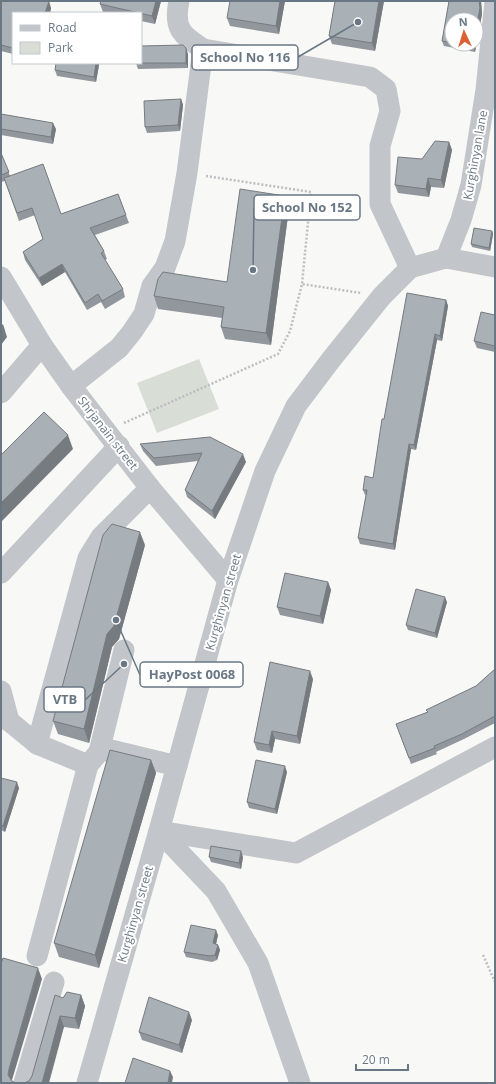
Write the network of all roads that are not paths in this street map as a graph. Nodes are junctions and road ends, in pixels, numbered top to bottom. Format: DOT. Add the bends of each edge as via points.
graph roads {
  1 [pos="179,1"];
  2 [pos="495,1"];
  3 [pos="494,27"];
  4 [pos="203,49"];
  5 [pos="488,124"];
  6 [pos="446,258"];
  7 [pos="410,268"];
  8 [pos="495,268"];
  9 [pos="1,277"];
  10 [pos="42,345"];
  11 [pos="72,386"];
  12 [pos="1,392"];
  13 [pos="113,438"];
  14 [pos="150,488"];
  15 [pos="1,573"];
  16 [pos="228,580"];
  17 [pos="124,650"];
  18 [pos="1,691"];
  19 [pos="5,718"];
  20 [pos="37,744"];
  21 [pos="495,747"];
  22 [pos="94,758"];
  23 [pos="178,766"];
  24 [pos="159,831"];
  25 [pos="37,956"];
  26 [pos="54,982"];
  27 [pos="24,1083"];
  28 [pos="87,1083"];
  29 [pos="300,1083"];
  1 -- 4 [label="street" via="177,23 185,37"];
  2 -- 3 [label="street, Kurghinyan lane"];
  3 -- 5 [label="street, Kurghinyan lane"];
  4 -- 7 [label="street" via="370,77 386,89 390,111 380,146 380,204"];
  4 -- 11 [label="street" via="187,173 175,241 165,268 152,286 144,314 132,332 118,348"];
  5 -- 6 [label="street, Kurghinyan lane" via="461,220"];
  6 -- 7 [label="street, Kurghinyan street"];
  6 -- 8 [label="street, Kurghinyan street"];
  7 -- 16 [label="street, Kurghinyan street" via="382,296 296,406 265,471"];
  9 -- 10 [label="street, Shrjanain street"];
  10 -- 11 [label="street, Shrjanain street"];
  10 -- 12 [label="street"];
  11 -- 13 [label="street, Shrjanain street"];
  13 -- 14 [label="street, Shrjanain street"];
  13 -- 15 [label="street"];
  14 -- 16 [label="street, Shrjanain street"];
  14 -- 20 [label="street" via="101,536 88,558"];
  16 -- 23 [label="street, Kurghinyan street"];
  17 -- 22 [label="street"];
  18 -- 19 [label="street"];
  19 -- 20 [label="street"];
  20 -- 22 [label="street"];
  21 -- 24 [label="street" via="296,853"];
  22 -- 23 [label="street" via="111,750"];
  22 -- 25 [label="street"];
  23 -- 24 [label="street, Kurghinyan street"];
  24 -- 28 [label="street, Kurghinyan street"];
  24 -- 29 [label="street" via="216,891 258,963"];
  26 -- 27 [label="street"];
}
